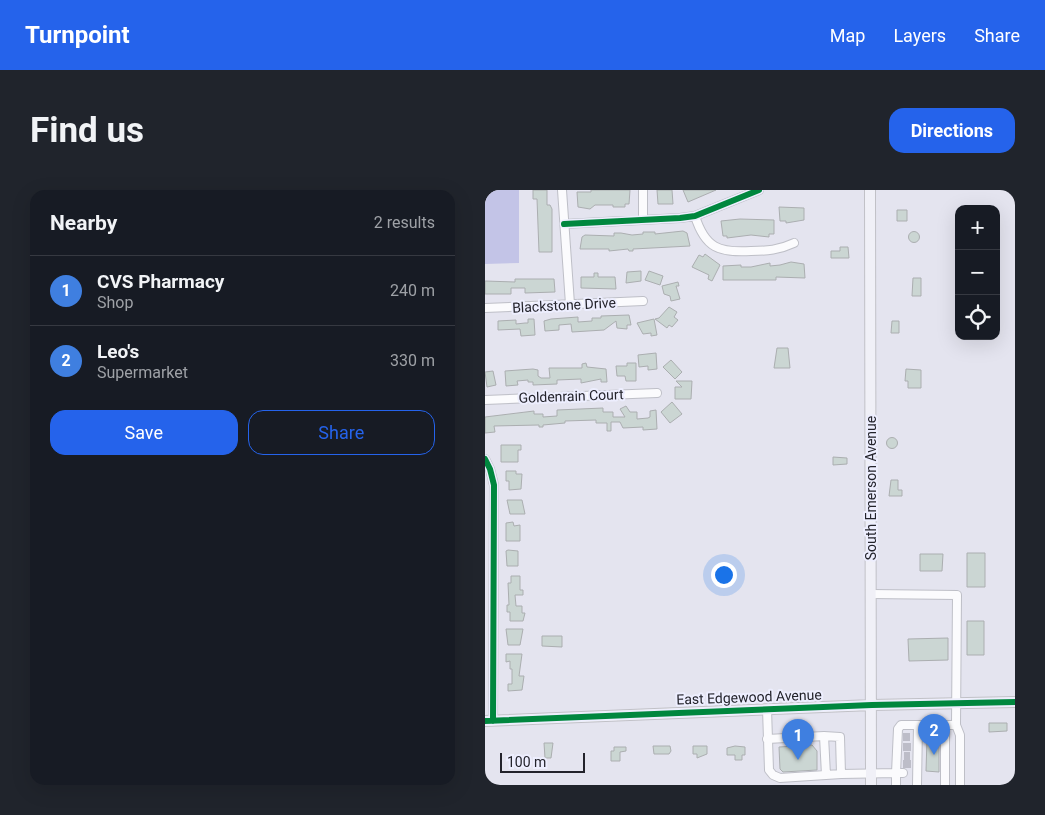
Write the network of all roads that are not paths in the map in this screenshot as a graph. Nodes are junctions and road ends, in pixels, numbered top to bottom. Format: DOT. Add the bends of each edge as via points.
graph roads {
  1 [pos="562,190"];
  2 [pos="643,190"];
  3 [pos="759,190"];
  4 [pos="870,190"];
  5 [pos="738,194"];
  6 [pos="695,216"];
  7 [pos="643,220"];
  8 [pos="565,224"];
  9 [pos="794,244"];
  10 [pos="643,301"];
  11 [pos="570,304"];
  12 [pos="485,308"];
  13 [pos="657,393"];
  14 [pos="485,400"];
  15 [pos="485,459"];
  16 [pos="871,594"];
  17 [pos="1015,702"];
  18 [pos="957,703"];
  19 [pos="872,705"];
  20 [pos="767,709"];
  21 [pos="489,721"];
  22 [pos="918,724"];
  23 [pos="945,725"];
  24 [pos="956,725"];
  25 [pos="824,736"];
  26 [pos="907,737"];
  27 [pos="767,739"];
  28 [pos="907,747"];
  29 [pos="907,760"];
  30 [pos="871,772"];
  31 [pos="841,774"];
  32 [pos="907,774"];
  33 [pos="826,775"];
  34 [pos="871,785"];
  35 [pos="896,785"];
  36 [pos="917,785"];
  37 [pos="945,785"];
  38 [pos="960,785"];
  1 -- 8 [label="street"];
  2 -- 7 [label="street"];
  3 -- 5 [label="street"];
  4 -- 16 [label="main road, South Emerson Avenue"];
  5 -- 6 [label="street"];
  6 -- 7 [label="street"];
  6 -- 9 [label="street" via="700,232 719,249 730,252 777,251"];
  7 -- 8 [label="street"];
  8 -- 11 [label="street"];
  10 -- 11 [label="street, Blackstone Drive"];
  11 -- 12 [label="street, Blackstone Drive"];
  13 -- 14 [label="street, Goldenrain Court"];
  15 -- 21 [label="street" via="494,485"];
  16 -- 18 [label="street" via="957,595"];
  16 -- 19 [label="main road, South Emerson Avenue"];
  17 -- 18 [label="main road, East Edgewood Avenue"];
  18 -- 19 [label="main road, East Edgewood Avenue"];
  18 -- 24 [label="street"];
  19 -- 20 [label="main road, East Edgewood Avenue"];
  19 -- 30 [label="main road, South Emerson Avenue"];
  20 -- 21 [label="main road, East Edgewood Avenue"];
  20 -- 27 [label="street"];
  22 -- 23 [label="street"];
  22 -- 26 [label="street"];
  22 -- 26 [label="street" via="901,725 898,729"];
  23 -- 24 [label="street"];
  23 -- 37 [label="street"];
  24 -- 38 [label="street" via="960,735"];
  25 -- 27 [label="street"];
  25 -- 31 [label="street" via="840,737"];
  25 -- 33 [label="street"];
  26 -- 28 [label="street"];
  26 -- 28 [label="street"];
  27 -- 33 [label="street" via="769,770 773,775 780,778"];
  28 -- 29 [label="street"];
  28 -- 29 [label="street"];
  29 -- 32 [label="street"];
  29 -- 32 [label="street"];
  30 -- 31 [label="street"];
  30 -- 32 [label="street"];
  30 -- 34 [label="main road, South Emerson Avenue"];
  31 -- 33 [label="street"];
  32 -- 35 [label="street"];
  32 -- 36 [label="street"];
}
